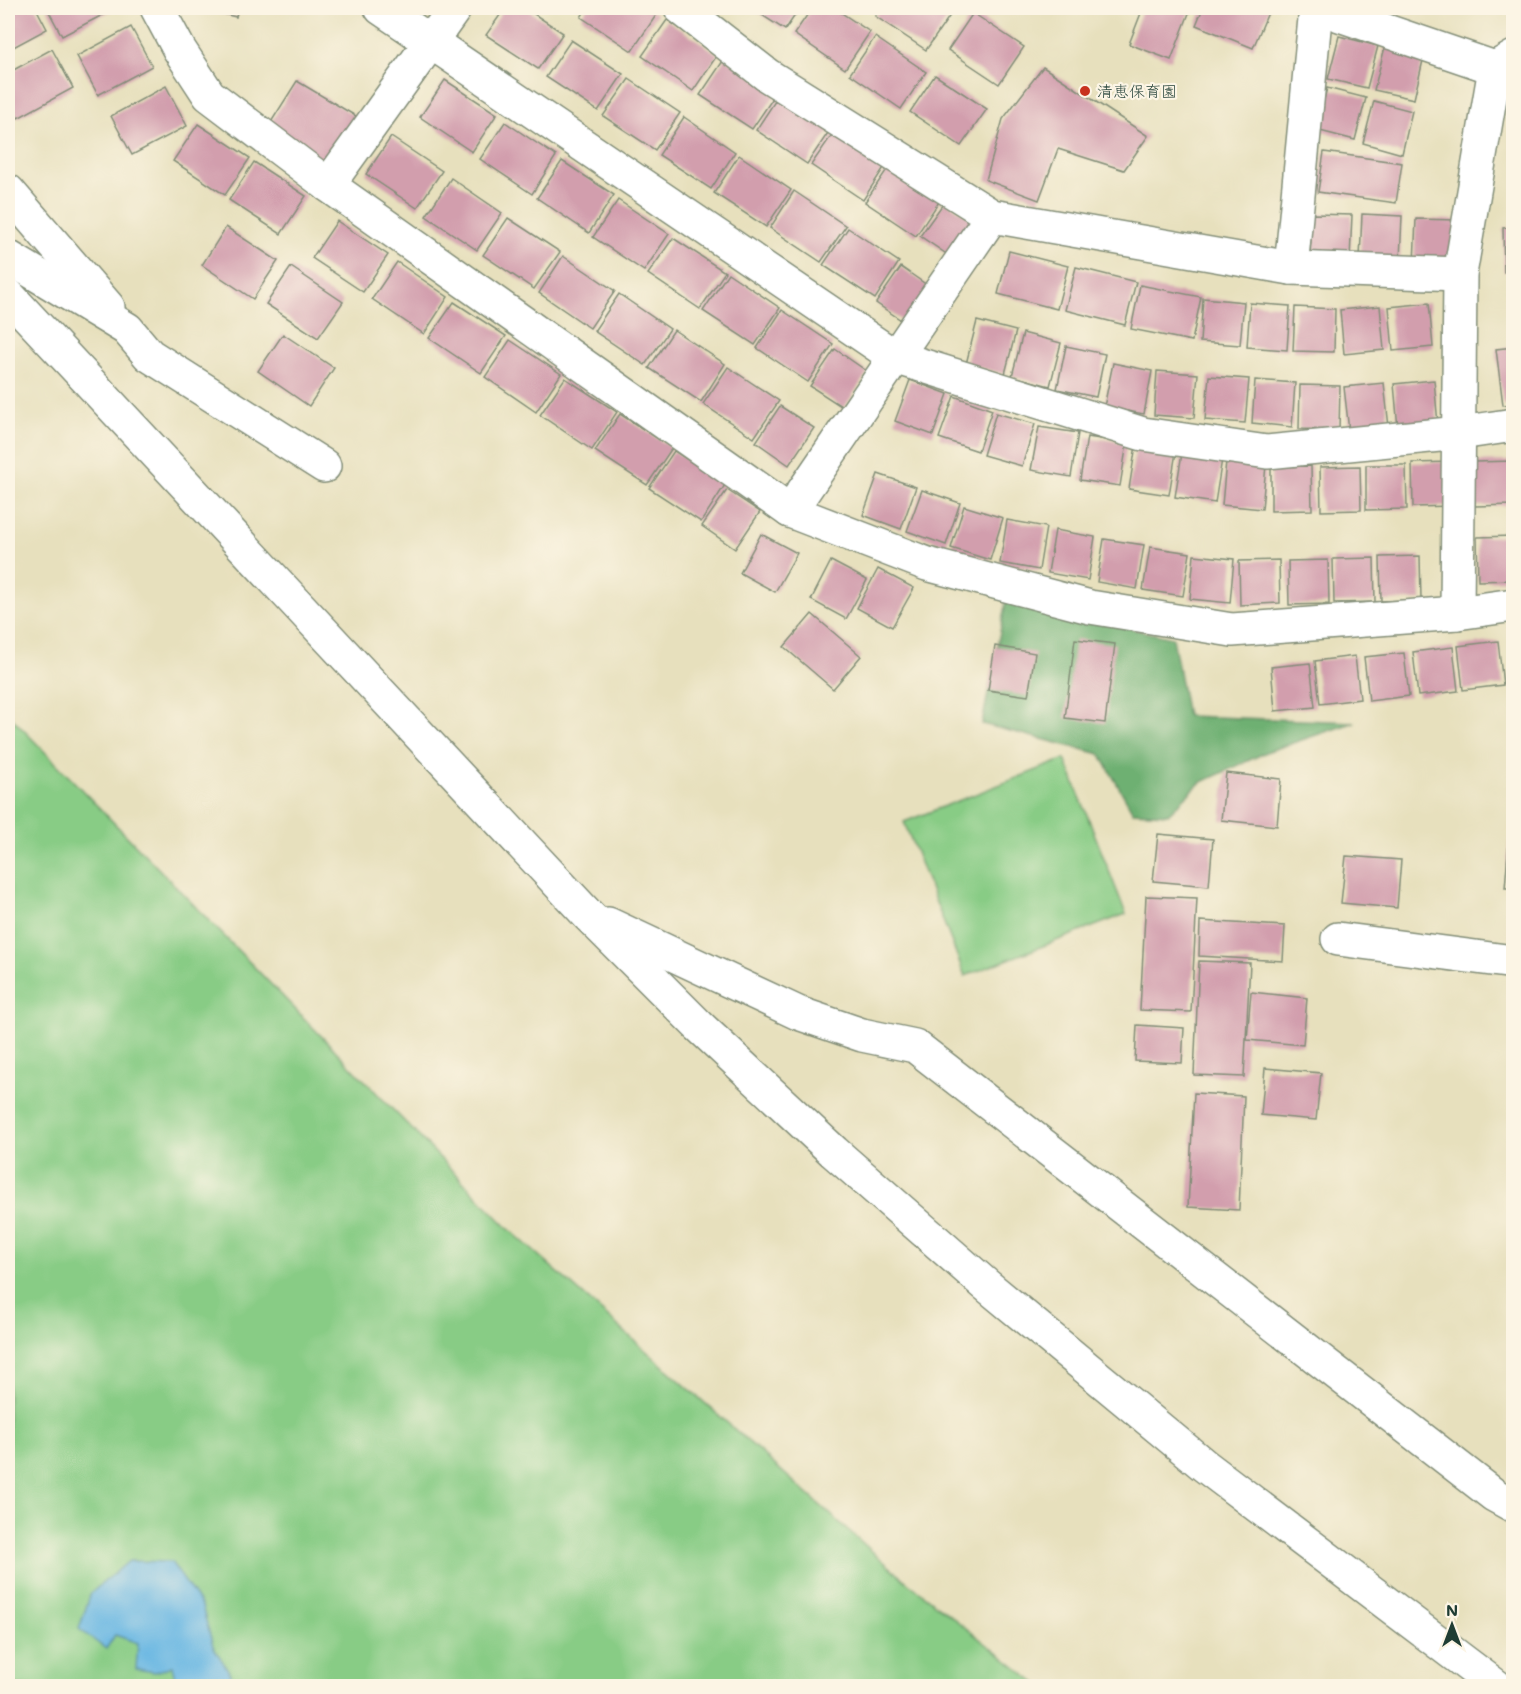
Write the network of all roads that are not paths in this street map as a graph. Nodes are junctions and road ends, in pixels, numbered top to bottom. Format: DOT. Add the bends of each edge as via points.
graph roads {
  1 [pos="157,8"];
  2 [pos="381,8"];
  3 [pos="455,8"];
  4 [pos="681,8"];
  5 [pos="1318,8"];
  6 [pos="429,42"];
  7 [pos="1507,68"];
  8 [pos="328,186"];
  9 [pos="8,191"];
  10 [pos="992,216"];
  11 [pos="8,257"];
  12 [pos="1291,268"];
  13 [pos="1460,274"];
  14 [pos="8,295"];
  15 [pos="127,329"];
  16 [pos="895,357"];
  17 [pos="1514,425"];
  18 [pos="1460,433"];
  19 [pos="324,466"];
  20 [pos="789,511"];
  21 [pos="1514,605"];
  22 [pos="1458,613"];
  23 [pos="588,915"];
  24 [pos="1338,939"];
  25 [pos="1514,962"];
  26 [pos="1514,1506"];
  27 [pos="1456,1656"];
  28 [pos="1514,1673"];
  29 [pos="1496,1686"];
  1 -- 8 [label="street" via="210,95"];
  2 -- 6 [label="street"];
  3 -- 6 [label="street"];
  4 -- 10 [label="street" via="767,75"];
  5 -- 7 [label="street"];
  5 -- 12 [label="street"];
  6 -- 8 [label="street"];
  6 -- 16 [label="street"];
  7 -- 13 [label="street"];
  8 -- 20 [label="street"];
  9 -- 15 [label="street"];
  10 -- 12 [label="street"];
  10 -- 16 [label="street"];
  11 -- 15 [label="street"];
  12 -- 13 [label="street"];
  13 -- 18 [label="street"];
  14 -- 23 [label="street"];
  15 -- 19 [label="street" via="149,355"];
  16 -- 18 [label="street" via="1143,434 1267,452"];
  16 -- 20 [label="street"];
  17 -- 18 [label="street"];
  18 -- 22 [label="street"];
  20 -- 22 [label="street" via="927,564 1090,607 1232,630"];
  21 -- 22 [label="street"];
  23 -- 26 [label="street" via="798,1013 862,1035 915,1046 1494,1495"];
  23 -- 27 [label="street" via="707,1034 985,1284 1205,1466"];
  24 -- 25 [label="street"];
  27 -- 28 [label="street"];
  27 -- 29 [label="street"];
}
